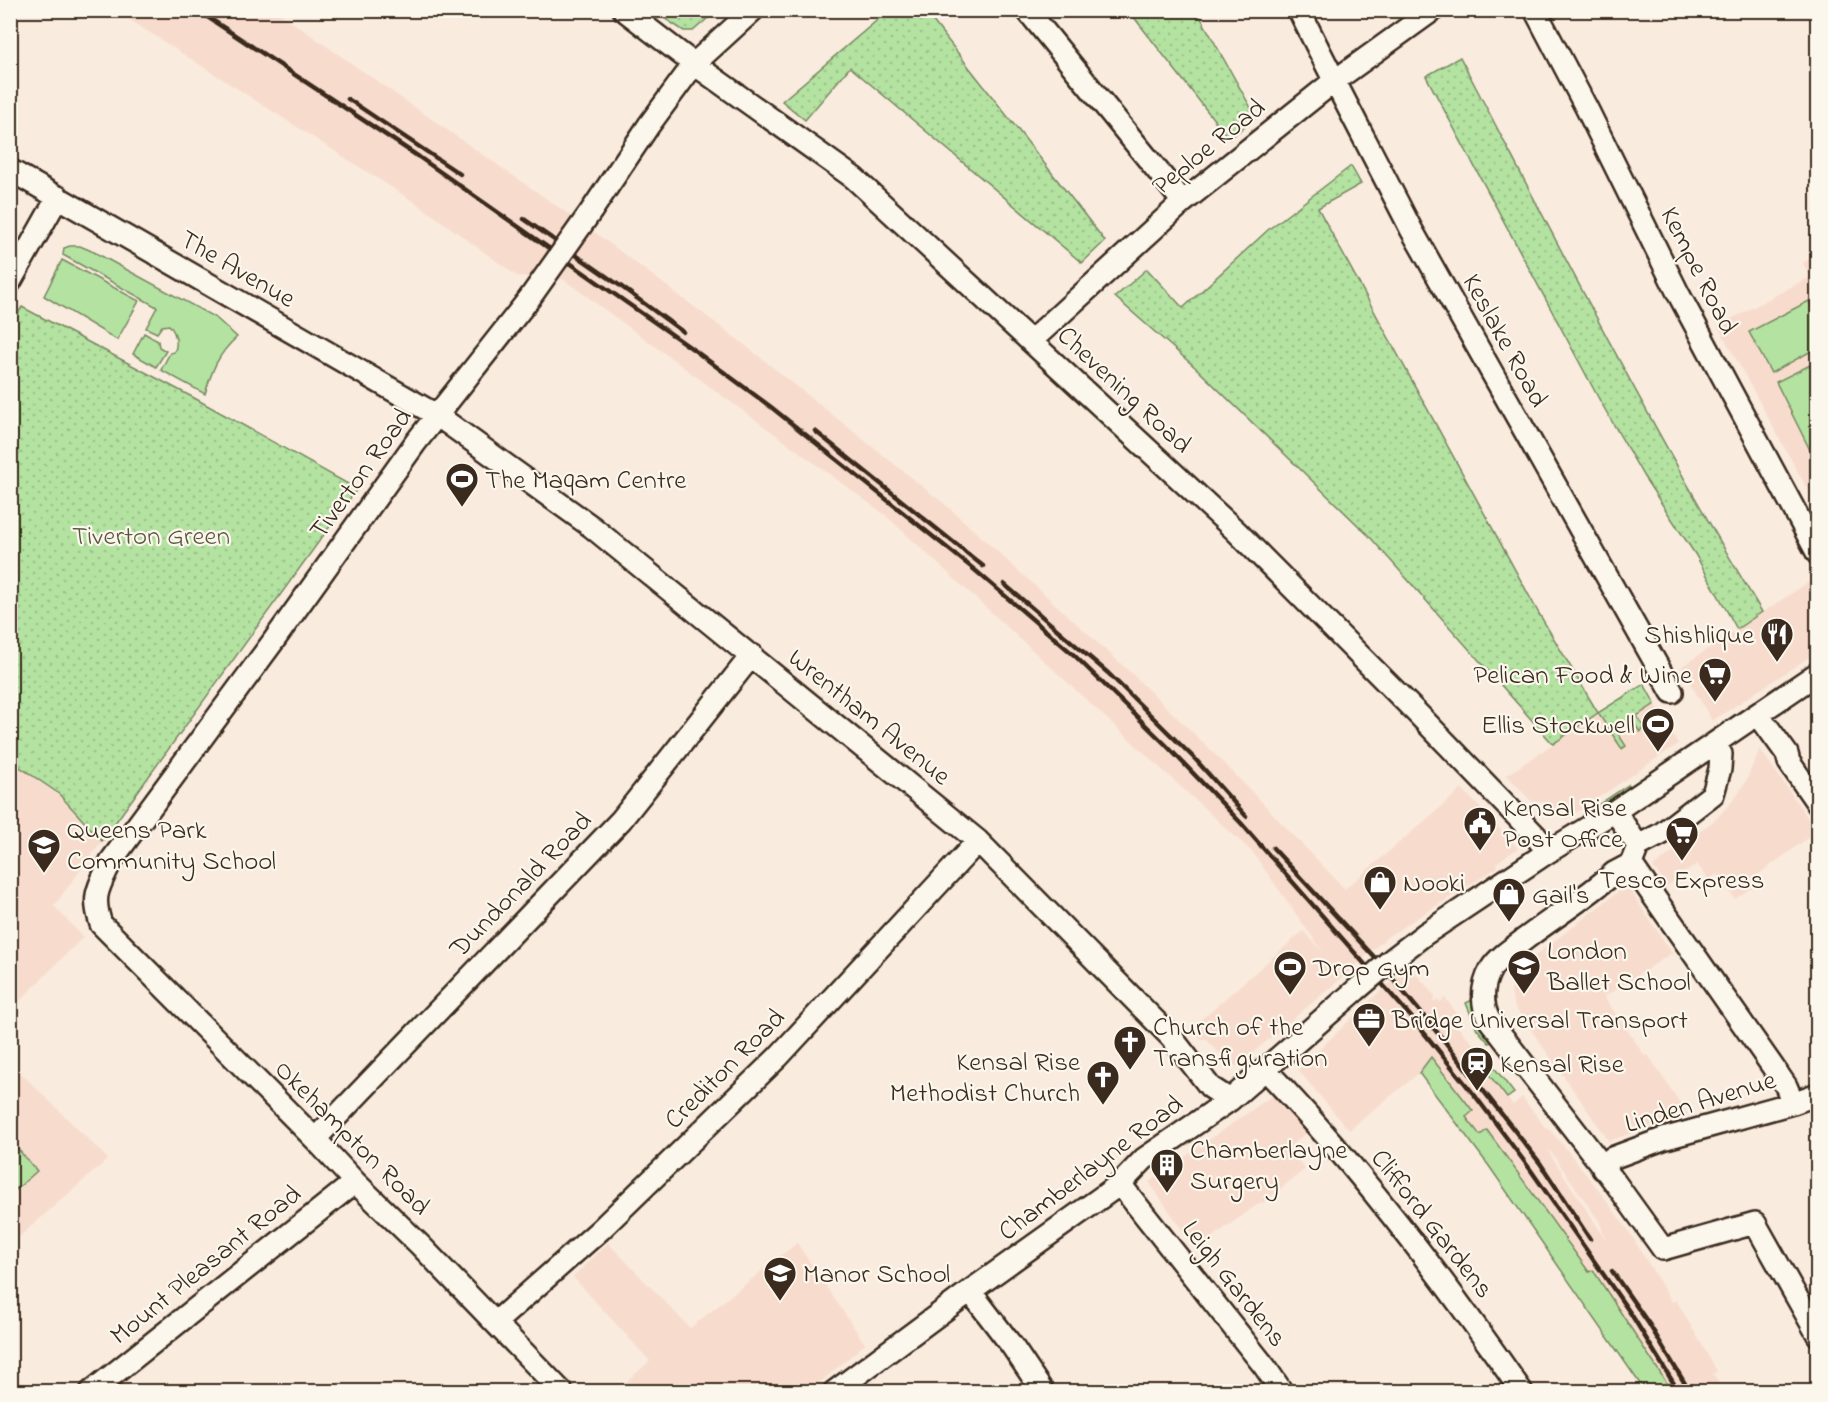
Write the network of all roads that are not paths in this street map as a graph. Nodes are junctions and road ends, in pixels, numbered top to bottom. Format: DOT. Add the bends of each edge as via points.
graph roads {
  1 [pos="624,10"];
  2 [pos="753,10"];
  3 [pos="1027,10"];
  4 [pos="1299,10"];
  5 [pos="1433,10"];
  6 [pos="1535,10"];
  7 [pos="694,63"];
  8 [pos="1333,82"];
  9 [pos="10,170"];
  10 [pos="58,197"];
  11 [pos="1183,202"];
  12 [pos="10,282"];
  13 [pos="1031,341"];
  14 [pos="438,416"];
  15 [pos="1818,554"];
  16 [pos="752,655"];
  17 [pos="1818,674"];
  18 [pos="1672,692"];
  19 [pos="1758,714"];
  20 [pos="1714,744"];
  21 [pos="1818,804"];
  22 [pos="1615,811"];
  23 [pos="978,841"];
  24 [pos="1548,852"];
  25 [pos="1634,855"];
  26 [pos="101,924"];
  27 [pos="1265,1069"];
  28 [pos="1818,1094"];
  29 [pos="1230,1100"];
  30 [pos="1793,1103"];
  31 [pos="315,1139"];
  32 [pos="1602,1169"];
  33 [pos="355,1182"];
  34 [pos="1120,1184"];
  35 [pos="970,1291"];
  36 [pos="496,1322"];
  37 [pos="1818,1335"];
  38 [pos="551,1388"];
  39 [pos="91,1392"];
  40 [pos="834,1392"];
  41 [pos="1043,1392"];
  42 [pos="1282,1392"];
  43 [pos="1522,1392"];
  1 -- 7 [label="street, Chevening Road"];
  2 -- 7 [label="street, Tiverton Road"];
  3 -- 11 [label="street"];
  4 -- 8 [label="street, Keslake Road"];
  5 -- 8 [label="street, Peploe Road"];
  6 -- 15 [label="street, Kempe Road" via="1684,304"];
  7 -- 13 [label="street, Chevening Road" via="854,178"];
  7 -- 14 [label="street, Tiverton Road, bridge" via="529,299"];
  8 -- 11 [label="street, Peploe Road"];
  8 -- 18 [label="street, Keslake Road" via="1411,229"];
  9 -- 10 [label="street, The Avenue"];
  10 -- 12 [label="street"];
  10 -- 14 [label="street, The Avenue"];
  11 -- 13 [label="street, Peploe Road"];
  13 -- 24 [label="street, Chevening Road" via="1236,531 1427,723"];
  14 -- 16 [label="street, Wrentham Avenue" via="592,527"];
  14 -- 26 [label="street, Tiverton Road" via="111,861 96,895"];
  16 -- 23 [label="street, Wrentham Avenue"];
  16 -- 31 [label="street, Dundonald Road" via="621,820"];
  17 -- 19 [label="street, Chamberlayne Road"];
  19 -- 20 [label="street, Chamberlayne Road"];
  19 -- 21 [label="street"];
  20 -- 22 [label="street, Chamberlayne Road"];
  20 -- 25 [label="street" via="1721,754 1713,794"];
  22 -- 24 [label="street, Chamberlayne Road"];
  22 -- 25 [label="street"];
  23 -- 29 [label="street, Wrentham Avenue" via="1172,1038 1210,1087"];
  23 -- 36 [label="street, Crediton Road" via="778,1057 600,1230"];
  24 -- 27 [label="street, Chamberlayne Road, bridge" via="1400,953"];
  25 -- 30 [label="street" via="1786,1086"];
  25 -- 32 [label="street" via="1509,951 1492,967 1483,991 1488,1018"];
  26 -- 31 [label="street, Okehampton Road"];
  27 -- 29 [label="street, Chamberlayne Road"];
  27 -- 43 [label="street, Clifford Gardens" via="1349,1162 1468,1313"];
  28 -- 30 [label="street, Linden Avenue"];
  29 -- 34 [label="street, Chamberlayne Road" via="1144,1159"];
  30 -- 32 [label="street, Linden Avenue" via="1663,1138 1612,1158"];
  31 -- 33 [label="street, Okehampton Road"];
  32 -- 37 [label="street" via="1663,1250 1755,1223"];
  33 -- 36 [label="street, Okehampton Road"];
  33 -- 39 [label="street, Mount Pleasant Road"];
  34 -- 35 [label="street, Chamberlayne Road"];
  34 -- 42 [label="street, Leigh Gardens"];
  35 -- 40 [label="street, Chamberlayne Road"];
  35 -- 41 [label="street"];
  36 -- 38 [label="street, Okehampton Road"];
}
